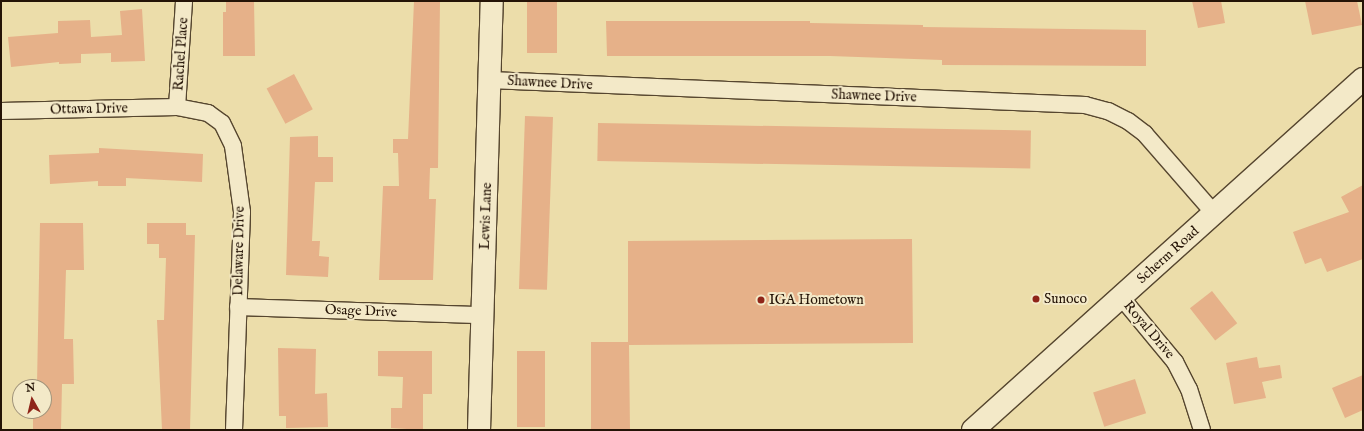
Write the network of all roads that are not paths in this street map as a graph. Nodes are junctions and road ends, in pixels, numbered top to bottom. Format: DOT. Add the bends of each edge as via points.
graph roads {
  1 [pos="184,1"];
  2 [pos="492,1"];
  3 [pos="1363,79"];
  4 [pos="490,80"];
  5 [pos="177,107"];
  6 [pos="1,111"];
  7 [pos="1214,213"];
  8 [pos="1121,297"];
  9 [pos="238,307"];
  10 [pos="483,315"];
  11 [pos="234,430"];
  12 [pos="479,430"];
  13 [pos="973,430"];
  14 [pos="1202,430"];
  1 -- 5 [label="street, Rachel Place"];
  2 -- 4 [label="street, Lewis Lane"];
  3 -- 7 [label="street, Scherm Road"];
  4 -- 7 [label="street, Shawnee Drive" via="1085,105 1108,111 1139,130"];
  4 -- 10 [label="street, Lewis Lane"];
  5 -- 6 [label="street, Ottawa Drive"];
  5 -- 9 [label="street, Delaware Drive" via="197,109 217,117 233,146 242,212"];
  7 -- 8 [label="street, Scherm Road"];
  8 -- 13 [label="street, Scherm Road"];
  8 -- 14 [label="street, Royal Drive" via="1175,362 1189,389"];
  9 -- 10 [label="street, Osage Drive"];
  9 -- 11 [label="street, Delaware Drive"];
  10 -- 12 [label="street, Lewis Lane"];
}
